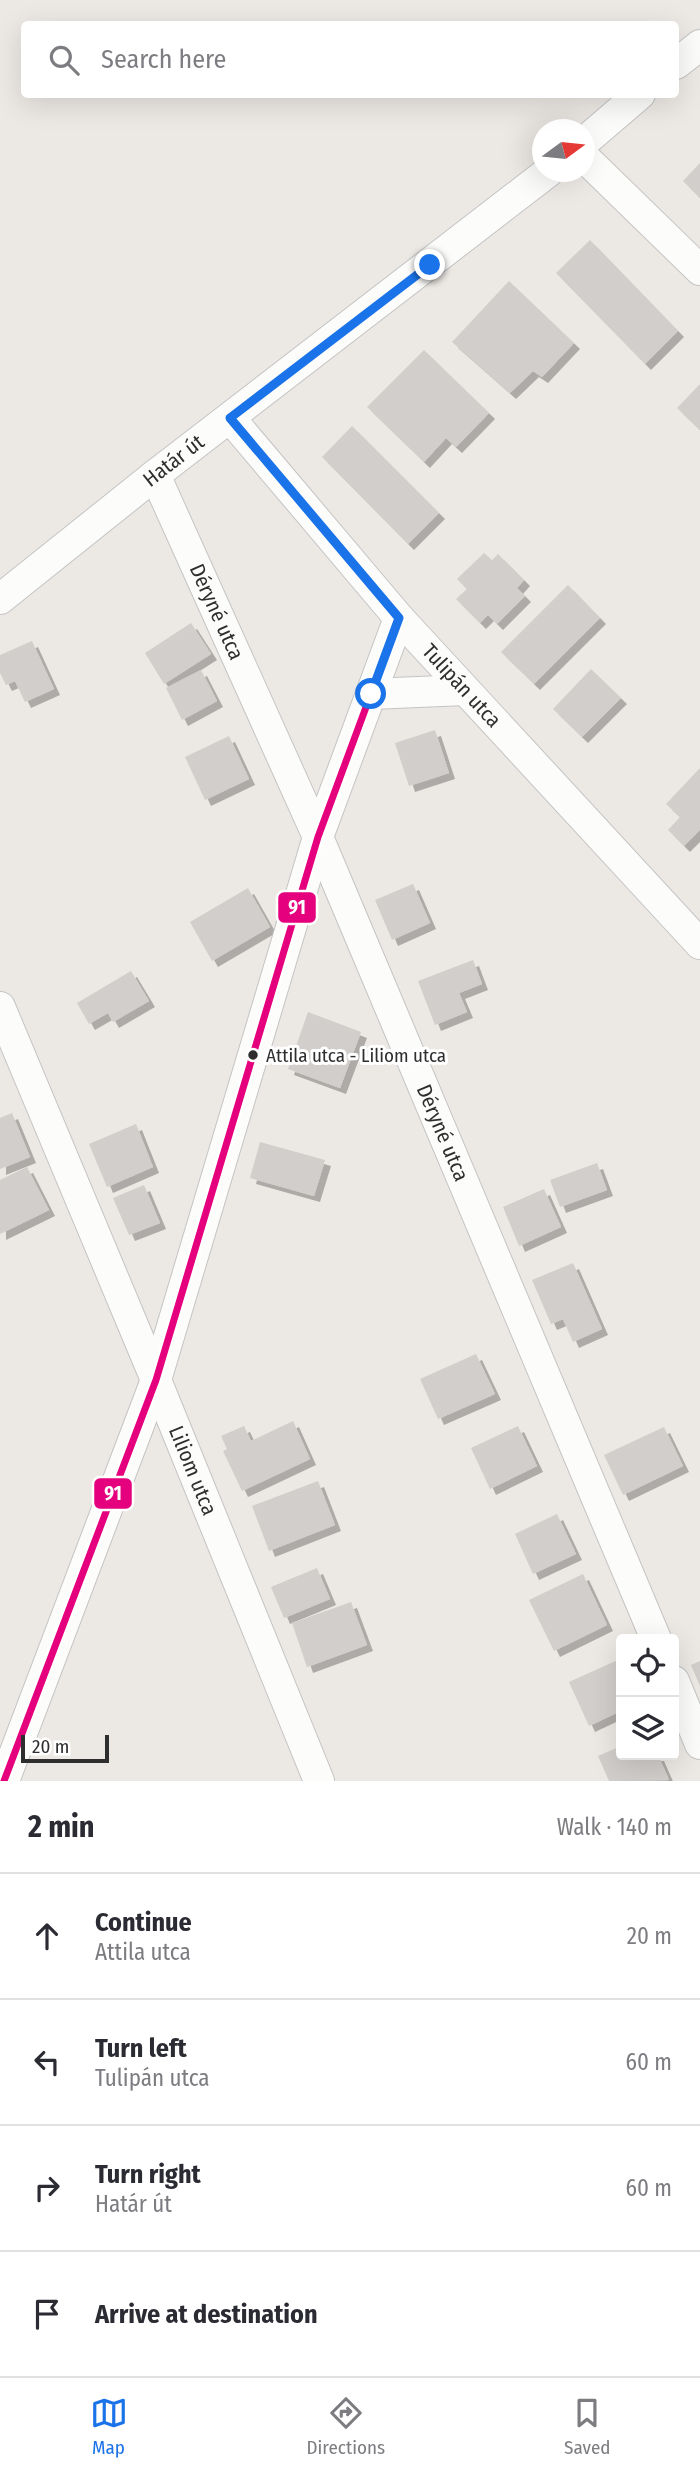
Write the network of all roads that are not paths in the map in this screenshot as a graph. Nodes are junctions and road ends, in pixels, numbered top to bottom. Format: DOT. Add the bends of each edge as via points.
graph roads {
  1 [pos="700,45"];
  2 [pos="679,62"];
  3 [pos="635,98"];
  4 [pos="595,133"];
  5 [pos="595,168"];
  6 [pos="535,182"];
  7 [pos="700,270"];
  8 [pos="230,418"];
  9 [pos="155,475"];
  10 [pos="0,599"];
  11 [pos="399,618"];
  12 [pos="465,690"];
  13 [pos="371,694"];
  14 [pos="318,837"];
  15 [pos="700,944"];
  16 [pos="0,1007"];
  17 [pos="156,1380"];
  18 [pos="654,1634"];
  19 [pos="679,1693"];
  20 [pos="700,1744"];
  21 [pos="4,1781"];
  22 [pos="319,1781"];
  1 -- 2 [label="street"];
  3 -- 4 [label="street"];
  5 -- 7 [label="street"];
  6 -- 8 [label="street, Határ út"];
  8 -- 9 [label="street, Határ út"];
  8 -- 11 [label="street, Tulipán utca"];
  9 -- 10 [label="street, Határ út"];
  9 -- 14 [label="street, Déryné utca"];
  11 -- 12 [label="street, Tulipán utca"];
  11 -- 13 [label="street"];
  12 -- 13 [label="street"];
  12 -- 15 [label="street, Tulipán utca"];
  13 -- 14 [label="street"];
  14 -- 17 [label="street"];
  14 -- 18 [label="street, Déryné utca"];
  16 -- 17 [label="street, Liliom utca"];
  17 -- 21 [label="street"];
  17 -- 22 [label="street, Liliom utca"];
  19 -- 20 [label="street"];
}
